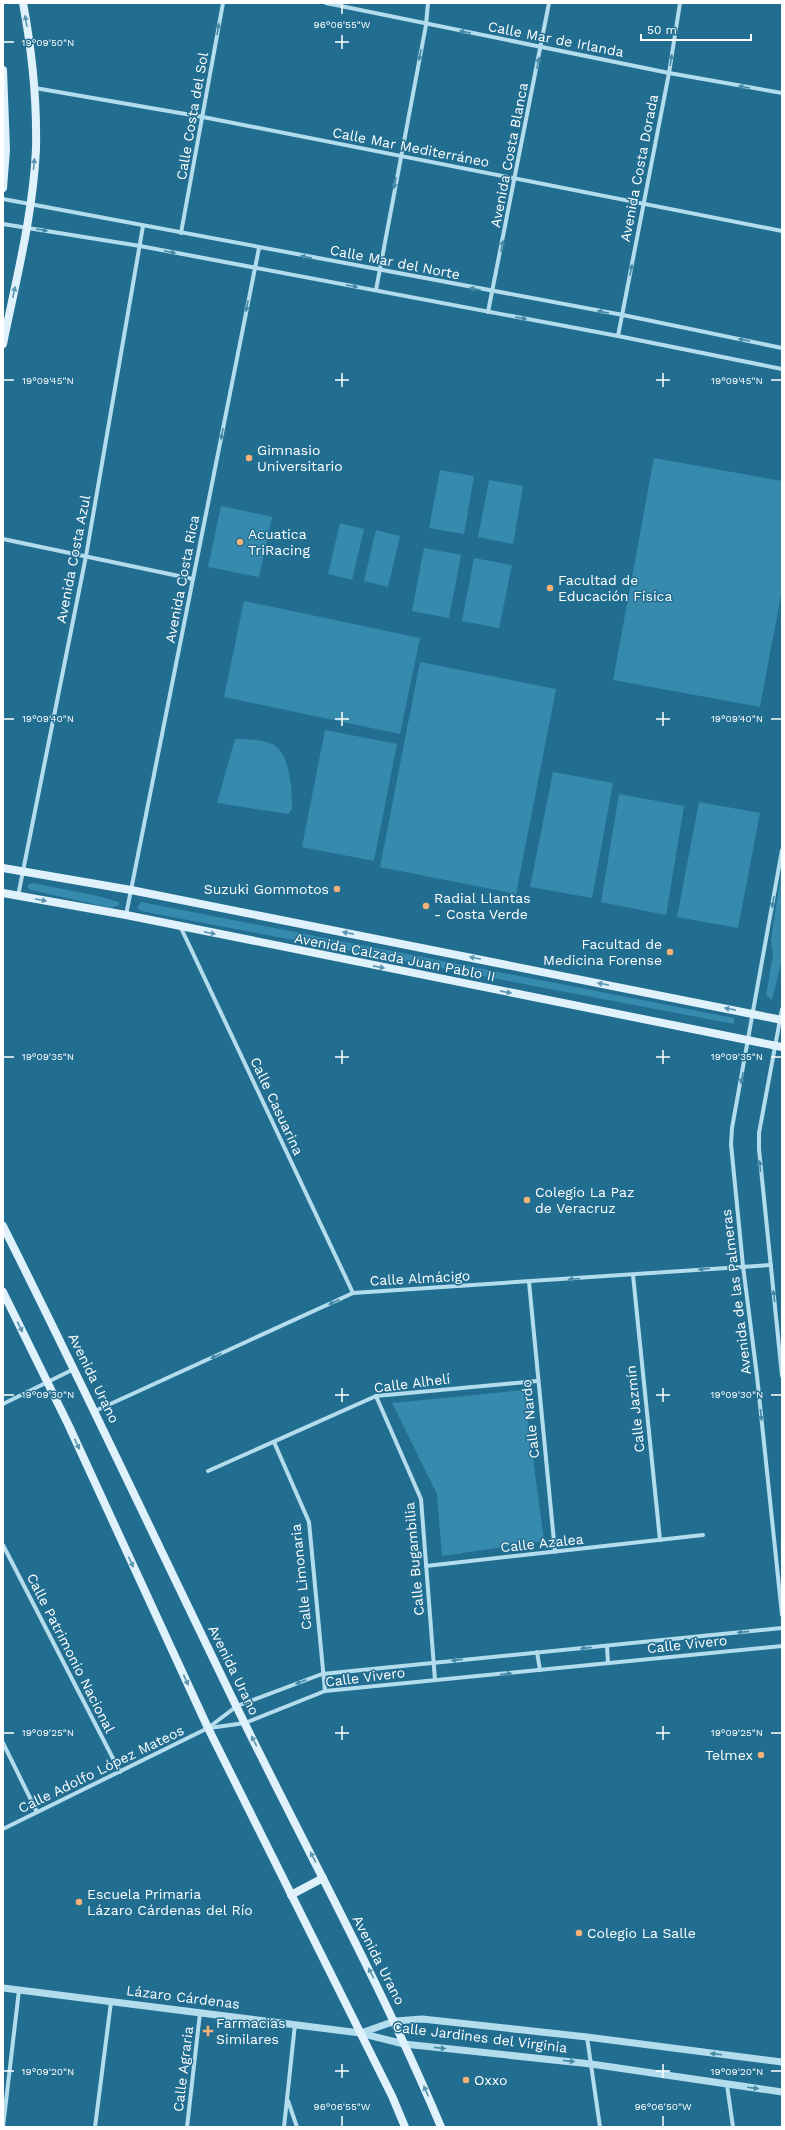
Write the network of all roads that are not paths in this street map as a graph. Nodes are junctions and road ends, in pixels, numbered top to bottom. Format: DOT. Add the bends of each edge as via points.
graph roads {
  1 [pos="23,3"];
  2 [pos="223,3"];
  3 [pos="326,3"];
  4 [pos="428,3"];
  5 [pos="549,3"];
  6 [pos="680,3"];
  7 [pos="426,24"];
  8 [pos="541,47"];
  9 [pos="3,70"];
  10 [pos="669,73"];
  11 [pos="35,88"];
  12 [pos="782,94"];
  13 [pos="203,117"];
  14 [pos="400,157"];
  15 [pos="515,179"];
  16 [pos="3,188"];
  17 [pos="3,199"];
  18 [pos="30,203"];
  19 [pos="643,203"];
  20 [pos="3,224"];
  21 [pos="143,226"];
  22 [pos="27,227"];
  23 [pos="782,231"];
  24 [pos="181,233"];
  25 [pos="140,246"];
  26 [pos="259,248"];
  27 [pos="254,268"];
  28 [pos="379,271"];
  29 [pos="376,290"];
  30 [pos="492,292"];
  31 [pos="488,312"];
  32 [pos="623,315"];
  33 [pos="618,336"];
  34 [pos="3,344"];
  35 [pos="782,348"];
  36 [pos="782,369"];
  37 [pos="3,539"];
  38 [pos="86,556"];
  39 [pos="193,579"];
  40 [pos="782,850"];
  41 [pos="3,868"];
  42 [pos="22,871"];
  43 [pos="131,890"];
  44 [pos="3,893"];
  45 [pos="18,896"];
  46 [pos="126,915"];
  47 [pos="181,928"];
  48 [pos="782,1009"];
  49 [pos="754,1014"];
  50 [pos="781,1019"];
  51 [pos="749,1040"];
  52 [pos="779,1046"];
  53 [pos="3,1226"];
  54 [pos="771,1265"];
  55 [pos="743,1266"];
  56 [pos="633,1275"];
  57 [pos="529,1282"];
  58 [pos="3,1292"];
  59 [pos="354,1293"];
  60 [pos="6,1305"];
  61 [pos="75,1369"];
  62 [pos="782,1376"];
  63 [pos="537,1381"];
  64 [pos="47,1382"];
  65 [pos="376,1396"];
  66 [pos="3,1404"];
  67 [pos="95,1411"];
  68 [pos="274,1442"];
  69 [pos="208,1471"];
  70 [pos="703,1535"];
  71 [pos="660,1540"];
  72 [pos="3,1544"];
  73 [pos="555,1552"];
  74 [pos="426,1566"];
  75 [pos="782,1615"];
  76 [pos="782,1628"];
  77 [pos="607,1646"];
  78 [pos="782,1646"];
  79 [pos="537,1652"];
  80 [pos="434,1663"];
  81 [pos="608,1663"];
  82 [pos="540,1670"];
  83 [pos="322,1674"];
  84 [pos="435,1680"];
  85 [pos="325,1691"];
  86 [pos="237,1706"];
  87 [pos="245,1722"];
  88 [pos="208,1728"];
  89 [pos="3,1743"];
  90 [pos="120,1772"];
  91 [pos="37,1812"];
  92 [pos="3,1829"];
  93 [pos="323,1878"];
  94 [pos="291,1895"];
  95 [pos="3,1988"];
  96 [pos="19,1990"];
  97 [pos="111,2002"];
  98 [pos="200,2013"];
  99 [pos="395,2021"];
  100 [pos="294,2024"];
  101 [pos="360,2033"];
  102 [pos="587,2037"];
  103 [pos="404,2044"];
  104 [pos="782,2062"];
  105 [pos="591,2064"];
  106 [pos="727,2084"];
  107 [pos="782,2092"];
  108 [pos="288,2101"];
  109 [pos="4,2127"];
  110 [pos="95,2127"];
  111 [pos="187,2127"];
  112 [pos="284,2127"];
  113 [pos="297,2127"];
  114 [pos="406,2127"];
  115 [pos="441,2127"];
  116 [pos="600,2127"];
  117 [pos="734,2127"];
  11 -- 1 [label="main road, one-way"];
  13 -- 2 [label="street, Calle Costa del Sol, one-way"];
  3 -- 7 [label="street, Calle Mar de Irlanda"];
  4 -- 7 [label="street"];
  5 -- 8 [label="street, Avenida Costa Blanca"];
  10 -- 6 [label="street, Avenida Costa Dorada, one-way"];
  8 -- 7 [label="street, Calle Mar de Irlanda, one-way"];
  7 -- 14 [label="street, one-way"];
  8 -- 10 [label="street, Calle Mar de Irlanda"];
  15 -- 8 [label="street, Avenida Costa Blanca, one-way"];
  9 -- 16 [label="main road" via="6,150"];
  12 -- 10 [label="street, Calle Mar de Irlanda, one-way"];
  10 -- 19 [label="street, Avenida Costa Dorada"];
  11 -- 13 [label="street, Calle Mar Mediterráneo"];
  18 -- 11 [label="main road, one-way" via="36,149"];
  13 -- 14 [label="street, Calle Mar Mediterráneo"];
  13 -- 24 [label="street, Calle Costa del Sol"];
  14 -- 15 [label="street, Calle Mar Mediterráneo"];
  14 -- 28 [label="street, one-way"];
  15 -- 19 [label="street, Calle Mar Mediterráneo"];
  30 -- 15 [label="street, Avenida Costa Blanca, one-way"];
  17 -- 18 [label="street, Calle Mar del Norte"];
  18 -- 21 [label="street, Calle Mar del Norte"];
  18 -- 22 [label="main road"];
  19 -- 23 [label="street, Calle Mar Mediterráneo"];
  32 -- 19 [label="street, Avenida Costa Dorada, one-way"];
  20 -- 22 [label="street"];
  21 -- 24 [label="street, Calle Mar del Norte"];
  21 -- 25 [label="street, Avenida Costa Azul"];
  22 -- 25 [label="street, one-way"];
  34 -- 22 [label="main road, one-way"];
  24 -- 26 [label="street, Calle Mar del Norte"];
  25 -- 27 [label="street, one-way"];
  25 -- 38 [label="street, Avenida Costa Azul"];
  26 -- 27 [label="street, Avenida Costa Rica"];
  28 -- 26 [label="street, Calle Mar del Norte, one-way"];
  27 -- 29 [label="street, one-way"];
  27 -- 39 [label="street, Avenida Costa Rica, one-way"];
  28 -- 29 [label="street"];
  30 -- 28 [label="street, Calle Mar del Norte, one-way"];
  29 -- 31 [label="street"];
  30 -- 31 [label="street, Avenida Costa Blanca"];
  32 -- 30 [label="street, Calle Mar del Norte, one-way"];
  31 -- 33 [label="street, one-way"];
  32 -- 33 [label="street, Avenida Costa Dorada"];
  35 -- 32 [label="street, Calle Mar del Norte, one-way"];
  33 -- 36 [label="street"];
  37 -- 38 [label="street"];
  38 -- 39 [label="street"];
  38 -- 42 [label="street, Avenida Costa Azul"];
  39 -- 43 [label="street, Avenida Costa Rica"];
  40 -- 49 [label="street, Avenida de las Palmeras, one-way"];
  41 -- 42 [label="main road, Avenida Calzada Juan Pablo II"];
  42 -- 43 [label="main road, Avenida Calzada Juan Pablo II"];
  42 -- 45 [label="street, Avenida Costa Azul"];
  43 -- 46 [label="street, Avenida Costa Rica"];
  49 -- 43 [label="main road, Avenida Calzada Juan Pablo II, one-way"];
  44 -- 45 [label="main road, Avenida Calzada Juan Pablo II"];
  45 -- 46 [label="main road, Avenida Calzada Juan Pablo II, one-way"];
  46 -- 47 [label="main road, Avenida Calzada Juan Pablo II"];
  47 -- 51 [label="main road, Avenida Calzada Juan Pablo II, one-way"];
  47 -- 59 [label="street, Calle Casuarina"];
  48 -- 50 [label="street"];
  49 -- 50 [label="main road, Avenida Calzada Juan Pablo II"];
  49 -- 51 [label="street, Avenida de las Palmeras"];
  50 -- 52 [label="street"];
  51 -- 52 [label="main road, Avenida Calzada Juan Pablo II"];
  51 -- 55 [label="street, Avenida de las Palmeras, one-way" via="731,1144"];
  54 -- 52 [label="street, one-way" via="759,1133"];
  53 -- 61 [label="main road, Avenida Urano"];
  54 -- 55 [label="street, Calle Almácigo"];
  62 -- 54 [label="street, one-way"];
  55 -- 56 [label="street, Calle Almácigo, one-way"];
  55 -- 75 [label="street, Avenida de las Palmeras, one-way"];
  56 -- 57 [label="street, Calle Almácigo, one-way"];
  56 -- 71 [label="street, Calle Jazmín"];
  57 -- 59 [label="street, Calle Almácigo"];
  57 -- 63 [label="street, Calle Nardo"];
  58 -- 60 [label="main road"];
  59 -- 67 [label="street, Calle Almácigo, one-way"];
  60 -- 64 [label="main road, one-way"];
  61 -- 64 [label="street"];
  61 -- 67 [label="main road, Avenida Urano"];
  63 -- 65 [label="street, Calle Alhelí"];
  63 -- 73 [label="street, Calle Nardo"];
  64 -- 66 [label="street"];
  64 -- 88 [label="main road, one-way"];
  65 -- 68 [label="street, Calle Alhelí"];
  65 -- 74 [label="street, Calle Bugambilia" via="421,1499"];
  67 -- 86 [label="main road, Avenida Urano"];
  68 -- 69 [label="street, Calle Alhelí"];
  68 -- 83 [label="street, Calle Limonaria" via="309,1522"];
  70 -- 71 [label="street, Calle Azalea"];
  71 -- 73 [label="street, Calle Azalea"];
  72 -- 90 [label="street, Calle Patrimonio Nacional"];
  73 -- 74 [label="street, Calle Azalea"];
  74 -- 80 [label="street, Calle Bugambilia"];
  76 -- 77 [label="street, Calle Vivero, one-way"];
  77 -- 79 [label="street, Calle Vivero, one-way"];
  77 -- 81 [label="street"];
  78 -- 81 [label="street, Calle Vivero"];
  79 -- 80 [label="street, Calle Vivero, one-way"];
  79 -- 82 [label="street"];
  80 -- 83 [label="street, Calle Vivero"];
  80 -- 84 [label="street, Calle Bugambilia"];
  81 -- 82 [label="street, Calle Vivero"];
  84 -- 82 [label="street, Calle Vivero, one-way"];
  83 -- 85 [label="street, Calle Limonaria"];
  83 -- 86 [label="street, Calle Vivero, one-way"];
  84 -- 85 [label="street, Calle Vivero"];
  85 -- 87 [label="street, Calle Vivero"];
  86 -- 87 [label="main road, Avenida Urano"];
  86 -- 88 [label="street, Calle Vivero"];
  87 -- 88 [label="street, Calle Vivero"];
  93 -- 87 [label="main road, Avenida Urano, one-way"];
  88 -- 90 [label="street, Calle Adolfo López Mateos"];
  88 -- 94 [label="main road"];
  89 -- 91 [label="street"];
  90 -- 91 [label="street, Calle Adolfo López Mateos"];
  91 -- 92 [label="street, Calle Adolfo López Mateos"];
  93 -- 94 [label="main road"];
  99 -- 93 [label="main road, Avenida Urano, one-way"];
  94 -- 101 [label="main road"];
  95 -- 96 [label="street, Lázaro Cárdenas"];
  96 -- 97 [label="street, Lázaro Cárdenas"];
  96 -- 109 [label="street"];
  97 -- 98 [label="street, Lázaro Cárdenas"];
  97 -- 110 [label="street"];
  98 -- 100 [label="street, Lázaro Cárdenas"];
  98 -- 111 [label="street, Calle Agraria"];
  99 -- 101 [label="street, Calle Jardines del Virginia"];
  99 -- 102 [label="street, Calle Jardines del Virginia" via="422,2019"];
  99 -- 103 [label="main road, Avenida Urano"];
  100 -- 101 [label="street, Lázaro Cárdenas"];
  100 -- 108 [label="street"];
  101 -- 103 [label="street, Calle Jardines del Virginia"];
  101 -- 114 [label="main road"];
  104 -- 102 [label="street, Calle Jardines del Virginia, one-way"];
  102 -- 105 [label="street"];
  103 -- 105 [label="street, Calle Jardines del Virginia, one-way"];
  115 -- 103 [label="main road, Avenida Urano, one-way"];
  105 -- 106 [label="street, Calle Jardines del Virginia"];
  105 -- 116 [label="street"];
  106 -- 107 [label="street, Calle Jardines del Virginia, one-way"];
  106 -- 117 [label="street"];
  108 -- 112 [label="street"];
  108 -- 113 [label="street"];
}
